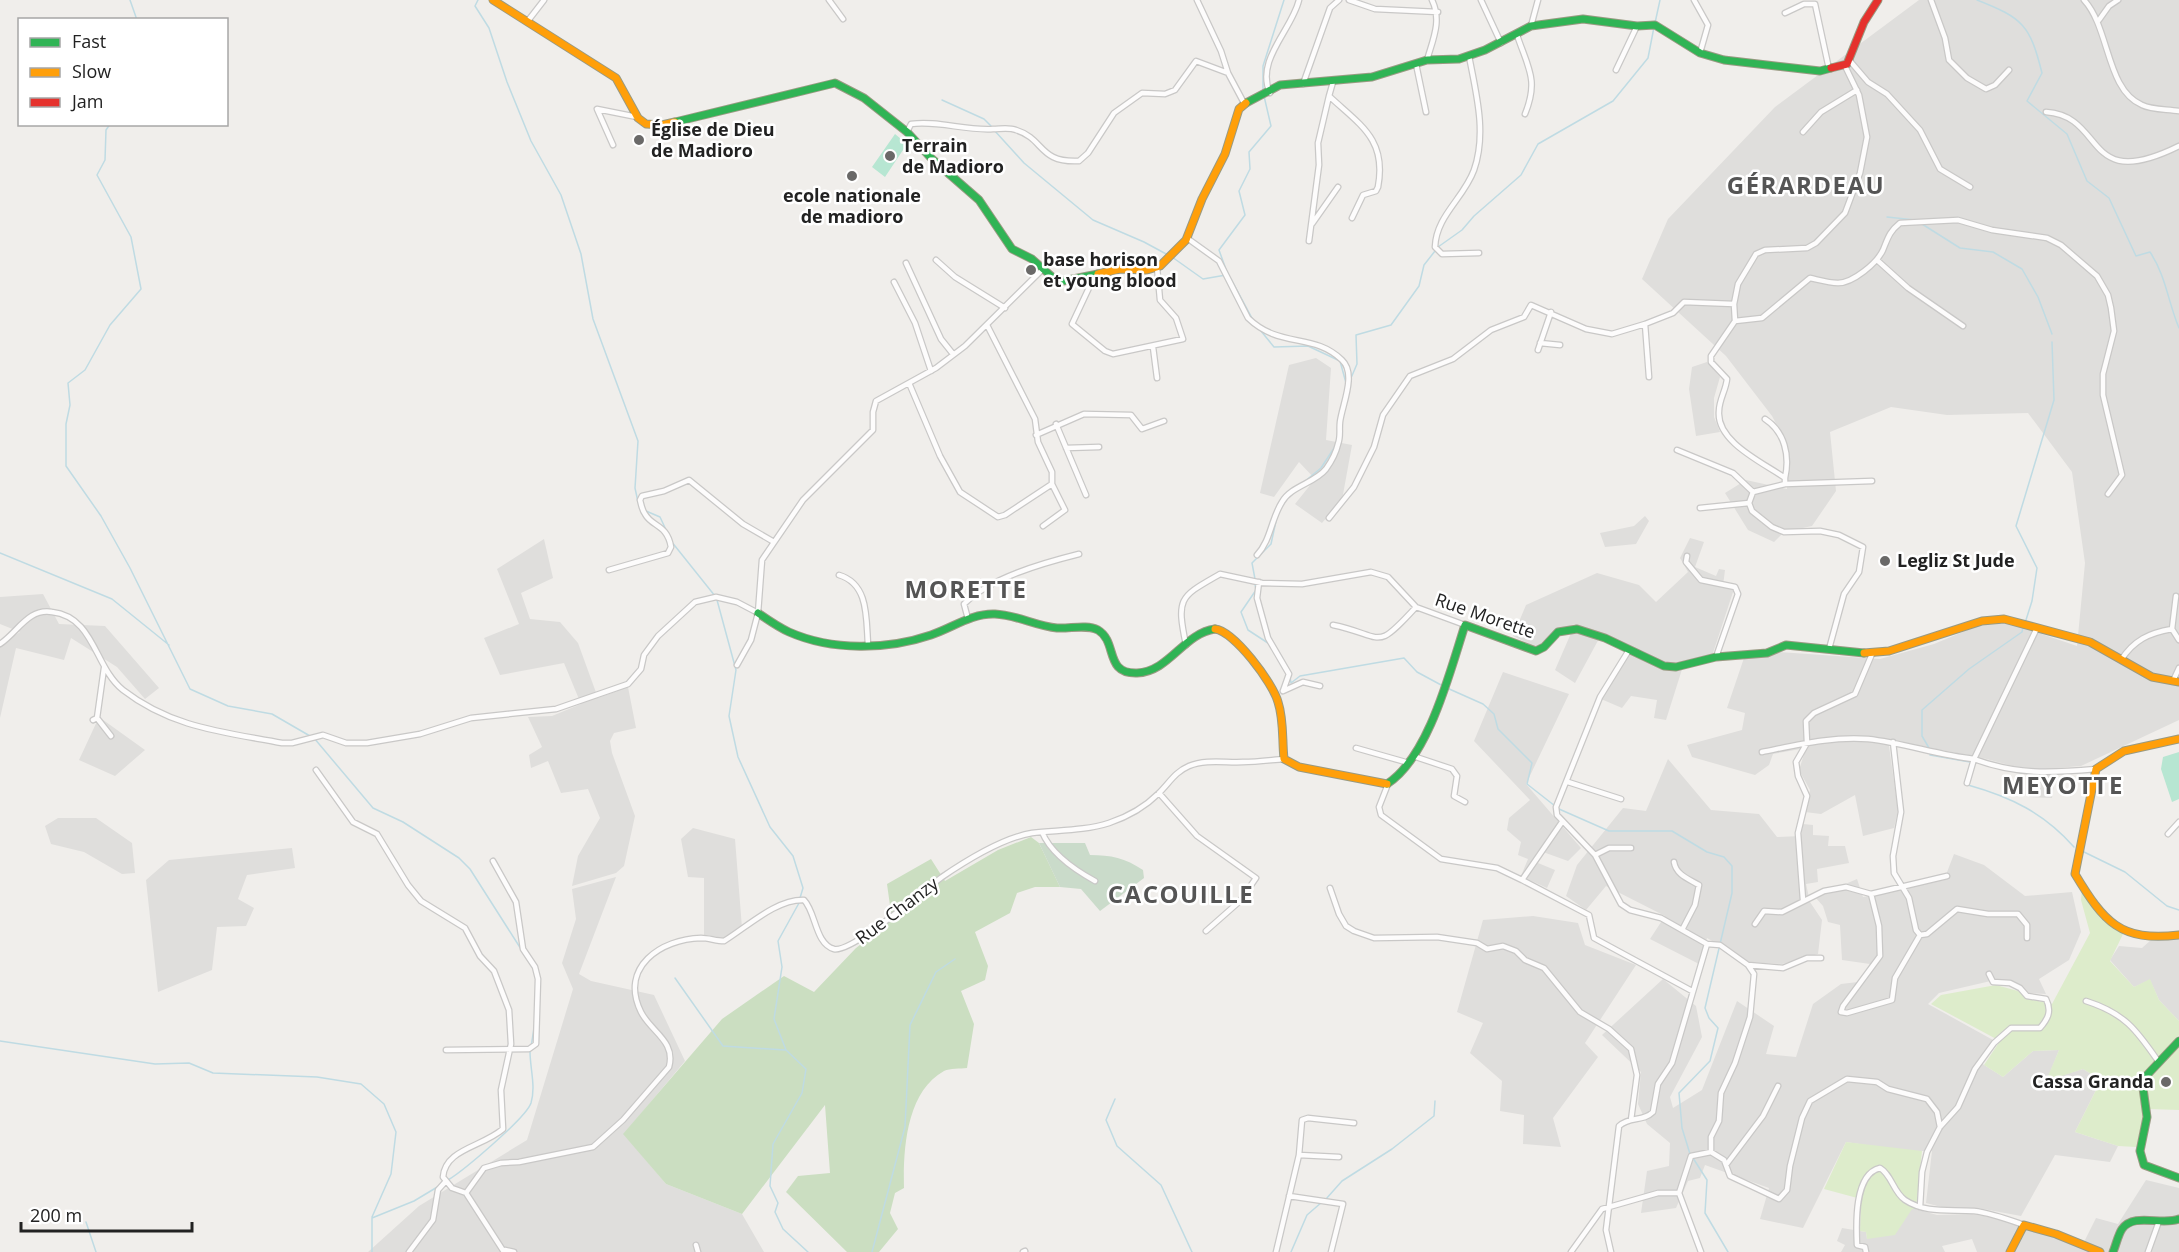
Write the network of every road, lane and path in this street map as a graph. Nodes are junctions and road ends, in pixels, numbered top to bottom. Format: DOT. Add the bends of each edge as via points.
graph roads {
  1 [pos="493,0"];
  2 [pos="544,0"];
  3 [pos="830,0"];
  4 [pos="1197,0"];
  5 [pos="1299,0"];
  6 [pos="1339,0"];
  7 [pos="1349,0"];
  8 [pos="1432,0"];
  9 [pos="1481,0"];
  10 [pos="1538,0"];
  11 [pos="1694,0"];
  12 [pos="1878,0"];
  13 [pos="1931,0"];
  14 [pos="2084,0"];
  15 [pos="2118,0"];
  16 [pos="1438,12"];
  17 [pos="1785,13"];
  18 [pos="843,19"];
  19 [pos="2099,20"];
  20 [pos="526,22"];
  21 [pos="1532,26"];
  22 [pos="1637,26"];
  23 [pos="1517,35"];
  24 [pos="1501,42"];
  25 [pos="1700,53"];
  26 [pos="1469,56"];
  27 [pos="1427,60"];
  28 [pos="1416,64"];
  29 [pos="1847,64"];
  30 [pos="1829,69"];
  31 [pos="1616,70"];
  32 [pos="2009,70"];
  33 [pos="1228,73"];
  34 [pos="1333,82"];
  35 [pos="1303,84"];
  36 [pos="1857,90"];
  37 [pos="1269,93"];
  38 [pos="1329,96"];
  39 [pos="1244,103"];
  40 [pos="2179,111"];
  41 [pos="1426,112"];
  42 [pos="2046,112"];
  43 [pos="1525,114"];
  44 [pos="638,118"];
  45 [pos="907,132"];
  46 [pos="1803,132"];
  47 [pos="613,145"];
  48 [pos="2179,146"];
  49 [pos="1338,187"];
  50 [pos="1970,187"];
  51 [pos="1352,218"];
  52 [pos="1311,225"];
  53 [pos="1187,238"];
  54 [pos="1309,241"];
  55 [pos="1479,253"];
  56 [pos="936,260"];
  57 [pos="1877,260"];
  58 [pos="906,263"];
  59 [pos="1158,266"];
  60 [pos="1043,269"];
  61 [pos="1095,275"];
  62 [pos="894,282"];
  63 [pos="1734,304"];
  64 [pos="1005,308"];
  65 [pos="1551,312"];
  66 [pos="1736,321"];
  67 [pos="1645,324"];
  68 [pos="987,325"];
  69 [pos="1964,326"];
  70 [pos="1540,343"];
  71 [pos="1560,345"];
  72 [pos="1153,347"];
  73 [pos="1538,350"];
  74 [pos="953,354"];
  75 [pos="931,370"];
  76 [pos="1649,377"];
  77 [pos="1157,378"];
  78 [pos="909,383"];
  79 [pos="1765,418"];
  80 [pos="1164,421"];
  81 [pos="1056,424"];
  82 [pos="1036,435"];
  83 [pos="1099,447"];
  84 [pos="1066,448"];
  85 [pos="1677,450"];
  86 [pos="1785,481"];
  87 [pos="1872,481"];
  88 [pos="1052,484"];
  89 [pos="1753,492"];
  90 [pos="2108,494"];
  91 [pos="1086,495"];
  92 [pos="1749,503"];
  93 [pos="1700,508"];
  94 [pos="1329,518"];
  95 [pos="1043,526"];
  96 [pos="774,542"];
  97 [pos="1079,554"];
  98 [pos="1257,555"];
  99 [pos="1687,556"];
  100 [pos="609,570"];
  101 [pos="838,574"];
  102 [pos="1259,582"];
  103 [pos="2176,596"];
  104 [pos="1416,607"];
  105 [pos="758,613"];
  106 [pos="968,619"];
  107 [pos="1333,625"];
  108 [pos="1465,625"];
  109 [pos="2037,627"];
  110 [pos="2172,629"];
  111 [pos="2179,640"];
  112 [pos="0,644"];
  113 [pos="868,644"];
  114 [pos="1186,645"];
  115 [pos="1629,650"];
  116 [pos="1829,650"];
  117 [pos="1872,654"];
  118 [pos="1716,657"];
  119 [pos="2121,660"];
  120 [pos="737,665"];
  121 [pos="104,668"];
  122 [pos="2179,669"];
  123 [pos="2176,682"];
  124 [pos="1320,686"];
  125 [pos="1283,691"];
  126 [pos="1276,695"];
  127 [pos="111,736"];
  128 [pos="2179,739"];
  129 [pos="1893,742"];
  130 [pos="1807,743"];
  131 [pos="1356,748"];
  132 [pos="1762,752"];
  133 [pos="1284,759"];
  134 [pos="1974,759"];
  135 [pos="1411,760"];
  136 [pos="2096,769"];
  137 [pos="316,770"];
  138 [pos="1568,782"];
  139 [pos="1967,783"];
  140 [pos="1388,784"];
  141 [pos="1159,793"];
  142 [pos="1621,799"];
  143 [pos="1465,802"];
  144 [pos="1562,822"];
  145 [pos="2179,822"];
  146 [pos="1042,832"];
  147 [pos="2168,834"];
  148 [pos="1631,848"];
  149 [pos="1594,855"];
  150 [pos="493,861"];
  151 [pos="1674,862"];
  152 [pos="1947,876"];
  153 [pos="1522,880"];
  154 [pos="1095,881"];
  155 [pos="1330,888"];
  156 [pos="1903,888"];
  157 [pos="1871,894"];
  158 [pos="1803,900"];
  159 [pos="1755,924"];
  160 [pos="1682,930"];
  161 [pos="1206,931"];
  162 [pos="1920,935"];
  163 [pos="2179,935"];
  164 [pos="2027,938"];
  165 [pos="1707,944"];
  166 [pos="1821,958"];
  167 [pos="1748,965"];
  168 [pos="1989,974"];
  169 [pos="1692,991"];
  170 [pos="2086,1001"];
  171 [pos="2179,1041"];
  172 [pos="510,1049"];
  173 [pos="446,1050"];
  174 [pos="2157,1061"];
  175 [pos="1778,1086"];
  176 [pos="1631,1120"];
  177 [pos="1354,1123"];
  178 [pos="1940,1128"];
  179 [pos="1711,1152"];
  180 [pos="1299,1155"];
  181 [pos="1339,1157"];
  182 [pos="1726,1165"];
  183 [pos="2179,1178"];
  184 [pos="446,1181"];
  185 [pos="466,1193"];
  186 [pos="1679,1193"];
  187 [pos="1289,1196"];
  188 [pos="1610,1206"];
  189 [pos="1920,1207"];
  190 [pos="2178,1221"];
  191 [pos="2158,1224"];
  192 [pos="2024,1225"];
  193 [pos="696,1245"];
  194 [pos="504,1251"];
  195 [pos="409,1252"];
  196 [pos="514,1252"];
  197 [pos="698,1252"];
  198 [pos="1276,1252"];
  199 [pos="1331,1252"];
  200 [pos="1571,1252"];
  201 [pos="1611,1252"];
  202 [pos="1701,1252"];
  203 [pos="1866,1252"];
  204 [pos="2010,1252"];
  205 [pos="2100,1252"];
  206 [pos="2113,1252"];
  207 [pos="2148,1252"];
  1 -- 20 [label="street"];
  2 -- 20 [label="street"];
  3 -- 18 [label="street"];
  4 -- 33 [label="street"];
  5 -- 37 [label="street" via="1270,62 1265,79"];
  6 -- 35 [label="street" via="1330,8"];
  7 -- 16 [label="street" via="1375,9"];
  8 -- 16 [label="street"];
  9 -- 24 [label="street"];
  10 -- 21 [label="street"];
  11 -- 25 [label="street" via="1708,25"];
  12 -- 29 [label="street" via="1864,22"];
  13 -- 32 [label="street" via="1949,60 1967,78 1986,89"];
  14 -- 19 [label="street"];
  15 -- 19 [label="street"];
  16 -- 27 [label="street"];
  17 -- 30 [label="street" via="1804,4 1815,4"];
  19 -- 40 [label="street" via="2113,69 2126,92 2142,105"];
  20 -- 44 [label="street" via="616,78"];
  21 -- 22 [label="street" via="1583,19"];
  21 -- 23 [label="street"];
  22 -- 25 [label="street" via="1655,25"];
  22 -- 31 [label="street"];
  23 -- 24 [label="street"];
  23 -- 43 [label="street" via="1533,83"];
  24 -- 26 [label="street"];
  25 -- 30 [label="street" via="1759,65"];
  26 -- 27 [label="street"];
  26 -- 55 [label="street" via="1479,113 1479,146 1474,170 1438,226 1435,247 1442,254"];
  27 -- 28 [label="street"];
  28 -- 34 [label="street"];
  28 -- 41 [label="street"];
  29 -- 30 [label="street"];
  29 -- 36 [label="street"];
  29 -- 50 [label="street" via="1887,94 1920,130 1940,169"];
  33 -- 39 [label="street"];
  33 -- 45 [label="street" via="1196,61 1175,90 1165,94 1142,93 1114,113 1079,161 1054,159 1024,133 1013,129 975,130 923,123 910,124"];
  34 -- 35 [label="street"];
  34 -- 38 [label="street"];
  35 -- 37 [label="street" via="1280,85"];
  36 -- 46 [label="street" via="1821,112"];
  36 -- 63 [label="street" via="1866,151 1845,213 1807,248 1756,254 1738,284"];
  37 -- 39 [label="street"];
  38 -- 51 [label="street" via="1365,127 1379,162 1376,191 1363,195"];
  38 -- 52 [label="street" via="1318,143"];
  39 -- 53 [label="street"];
  42 -- 48 [label="street" via="2078,124 2101,153 2114,159 2131,162"];
  44 -- 45 [label="street" via="646,124 662,125 835,83 864,98"];
  44 -- 47 [label="street" via="597,109"];
  45 -- 60 [label="street" via="979,200 1012,249"];
  49 -- 52 [label="street"];
  52 -- 54 [label="street"];
  53 -- 59 [label="street"];
  53 -- 98 [label="street" via="1219,261 1254,323 1281,339 1325,348 1347,367 1337,448 1324,471 1282,502 1267,543"];
  56 -- 64 [label="street" via="955,277"];
  57 -- 66 [label="street" via="1846,282 1810,278 1762,318"];
  57 -- 69 [label="street" via="1908,288"];
  57 -- 90 [label="street" via="1887,236 1900,223 1958,220 2047,237 2097,276 2108,295 2114,331 2103,374 2103,394 2122,475"];
  58 -- 74 [label="street" via="941,339"];
  59 -- 61 [label="street"];
  59 -- 72 [label="street" via="1160,300 1176,318 1183,336 1181,340"];
  60 -- 61 [label="street" via="1058,282"];
  60 -- 64 [label="street"];
  61 -- 72 [label="street" via="1073,326 1113,354"];
  62 -- 75 [label="street" via="915,323"];
  63 -- 66 [label="street"];
  63 -- 67 [label="street" via="1684,302 1673,313"];
  64 -- 68 [label="street"];
  65 -- 67 [label="street" via="1586,329 1612,334"];
  65 -- 70 [label="street"];
  65 -- 94 [label="street" via="1532,305 1524,317 1491,330 1453,359 1410,376 1383,416 1374,447 1354,487"];
  66 -- 86 [label="street" via="1711,356 1711,362 1727,379 1718,412 1720,423 1737,445"];
  67 -- 76 [label="street"];
  68 -- 74 [label="street"];
  68 -- 82 [label="street" via="1031,408"];
  70 -- 71 [label="street"];
  70 -- 73 [label="street"];
  72 -- 77 [label="street"];
  74 -- 75 [label="street"];
  75 -- 78 [label="street"];
  78 -- 88 [label="street" via="960,492 998,517"];
  78 -- 96 [label="street" via="876,401 873,430 803,500"];
  79 -- 86 [label="street" via="1785,443"];
  80 -- 81 [label="street" via="1142,429 1131,415 1098,413"];
  81 -- 82 [label="street"];
  81 -- 84 [label="street"];
  82 -- 88 [label="street" via="1052,472"];
  83 -- 84 [label="street"];
  84 -- 91 [label="street"];
  85 -- 89 [label="street" via="1733,473"];
  86 -- 87 [label="street"];
  86 -- 89 [label="street"];
  88 -- 95 [label="street" via="1065,510"];
  89 -- 92 [label="street"];
  92 -- 93 [label="street"];
  92 -- 116 [label="street" via="1760,518 1784,532 1820,531 1854,540 1863,547 1859,572 1844,594"];
  96 -- 100 [label="street" via="743,524 689,480 640,500 646,516 660,525 668,538 668,553"];
  96 -- 105 [label="street" via="762,560"];
  97 -- 106 [label="street" via="975,592 964,604"];
  99 -- 118 [label="street" via="1686,562 1701,580 1735,587 1738,594"];
  101 -- 113 [label="street" via="852,581 863,598"];
  102 -- 104 [label="street, Rue Morette" via="1302,584 1371,572 1388,577"];
  102 -- 114 [label="street, Rue Morette" via="1220,574 1188,592 1180,618"];
  102 -- 125 [label="street" via="1257,598 1268,638 1289,674"];
  103 -- 110 [label="street"];
  104 -- 107 [label="street" via="1394,632 1376,639"];
  104 -- 108 [label="street, Rue Morette"];
  105 -- 113 [label="street" via="791,633 832,645"];
  105 -- 120 [label="street" via="751,640"];
  105 -- 121 [label="street" via="716,597 695,602 658,636 644,655 641,669 628,684 556,709 471,718 420,734 367,743 346,743 323,735 282,743 191,725 171,719 121,689"];
  106 -- 113 [label="street" via="931,636 892,645"];
  106 -- 114 [label="street" via="993,614 1051,627 1098,630 1115,666 1123,671 1140,673"];
  108 -- 115 [label="street, Rue Morette" via="1536,651 1558,632 1568,629 1605,638"];
  108 -- 135 [label="street" via="1442,693"];
  109 -- 117 [label="street" via="2004,619 1982,621"];
  109 -- 119 [label="street" via="2090,642"];
  109 -- 134 [label="street"];
  110 -- 111 [label="street"];
  110 -- 119 [label="street" via="2148,634 2128,649"];
  112 -- 121 [label="street" via="34,613 51,611 73,618 96,647"];
  114 -- 126 [label="street" via="1213,629 1224,631 1267,679"];
  115 -- 118 [label="street" via="1664,666 1676,667"];
  115 -- 138 [label="street" via="1600,697"];
  116 -- 117 [label="street"];
  116 -- 118 [label="street" via="1786,645 1767,653"];
  117 -- 130 [label="street" via="1855,694 1814,713 1806,721"];
  119 -- 123 [label="street" via="2152,677"];
  121 -- 127 [label="street" via="95,719"];
  122 -- 123 [label="street"];
  124 -- 125 [label="street" via="1303,682"];
  125 -- 126 [label="street"];
  126 -- 133 [label="street"];
  128 -- 136 [label="street" via="2147,743 2104,760"];
  129 -- 130 [label="street" via="1846,738"];
  129 -- 134 [label="street" via="1939,755"];
  129 -- 156 [label="street" via="1901,812 1894,873"];
  130 -- 132 [label="street"];
  130 -- 158 [label="street" via="1796,762 1807,796 1798,833"];
  131 -- 135 [label="street"];
  133 -- 140 [label="street" via="1299,767"];
  133 -- 141 [label="street, Rue Chanzy" via="1190,765 1174,774"];
  134 -- 136 [label="street" via="2024,773"];
  134 -- 139 [label="street"];
  135 -- 140 [label="street"];
  135 -- 143 [label="street" via="1452,769 1457,776 1454,796"];
  136 -- 163 [label="street" via="2075,874 2101,910 2127,933"];
  137 -- 172 [label="street" via="353,822 377,834 421,901 465,928 503,992 509,1010"];
  138 -- 142 [label="street"];
  138 -- 144 [label="street" via="1556,807"];
  140 -- 153 [label="street" via="1379,807 1381,815 1438,857 1497,868"];
  141 -- 146 [label="street, Rue Chanzy" via="1137,810 1106,824"];
  141 -- 161 [label="street" via="1197,836 1256,878 1240,901"];
  144 -- 149 [label="street"];
  144 -- 153 [label="street"];
  145 -- 147 [label="street"];
  146 -- 154 [label="street" via="1077,872"];
  146 -- 185 [label="street, Rue Chanzy" via="996,846 951,872 843,948 827,946 809,905 804,900 793,900 776,906 724,941 703,938 676,942 650,954 637,974 636,992 641,1012 668,1045 669,1066 623,1120 593,1147 484,1168"];
  148 -- 149 [label="street" via="1609,848"];
  149 -- 160 [label="street" via="1621,904"];
  150 -- 172 [label="street" via="513,894 523,949 538,979 536,1046"];
  151 -- 160 [label="street" via="1683,876 1699,885 1695,905"];
  152 -- 156 [label="street"];
  153 -- 169 [label="street" via="1588,913 1594,938"];
  155 -- 176 [label="street" via="1339,914 1354,932 1374,938 1437,936 1487,948 1503,946 1544,968 1581,1012 1631,1049 1637,1075"];
  156 -- 157 [label="street"];
  156 -- 162 [label="street"];
  157 -- 158 [label="street" via="1846,887"];
  157 -- 162 [label="street" via="1880,926 1880,956 1841,1012 1892,1000 1895,978"];
  158 -- 159 [label="street" via="1782,912 1764,911"];
  160 -- 165 [label="street"];
  162 -- 164 [label="street" via="1927,934 1958,909 2018,914 2027,925"];
  165 -- 167 [label="street" via="1720,945"];
  165 -- 169 [label="street"];
  166 -- 167 [label="street" via="1808,958 1783,968"];
  167 -- 179 [label="street" via="1754,975 1750,1017 1721,1093"];
  168 -- 178 [label="street" via="1993,982 2010,983 2027,996 2046,999 2048,1019 2040,1028 2011,1028 1994,1043 1975,1069 1958,1107"];
  169 -- 176 [label="street" via="1672,1063 1658,1083 1653,1112 1644,1119"];
  170 -- 174 [label="street" via="2116,1013 2132,1025"];
  171 -- 174 [label="street"];
  172 -- 173 [label="street"];
  172 -- 184 [label="street" via="501,1090 503,1129 449,1159 443,1165"];
  174 -- 183 [label="street" via="2143,1088 2147,1117 2141,1160 2153,1170"];
  175 -- 182 [label="street" via="1763,1116"];
  176 -- 188 [label="street" via="1619,1126"];
  177 -- 180 [label="street" via="1302,1120"];
  178 -- 182 [label="street" via="1937,1112 1927,1099 1888,1089 1877,1082 1847,1079 1810,1101 1802,1118 1787,1190 1779,1199 1730,1176"];
  178 -- 189 [label="street" via="1927,1152"];
  179 -- 182 [label="street"];
  179 -- 186 [label="street" via="1691,1156"];
  180 -- 181 [label="street"];
  180 -- 187 [label="street"];
  184 -- 185 [label="street"];
  184 -- 195 [label="street" via="438,1190 433,1220"];
  185 -- 194 [label="street"];
  186 -- 188 [label="street" via="1658,1193"];
  186 -- 202 [label="street"];
  187 -- 198 [label="street"];
  187 -- 199 [label="street" via="1342,1204"];
  188 -- 200 [label="street" via="1594,1218"];
  188 -- 201 [label="street" via="1606,1230"];
  189 -- 192 [label="street" via="1973,1211"];
  189 -- 203 [label="street" via="1904,1200 1886,1171 1872,1170 1857,1211 1857,1245 1865,1247"];
  190 -- 191 [label="street"];
  191 -- 206 [label="street" via="2129,1222 2122,1227"];
  191 -- 207 [label="street"];
  192 -- 204 [label="street"];
  192 -- 205 [label="street"];
  193 -- 197 [label="street"];
  194 -- 196 [label="street"];
}
